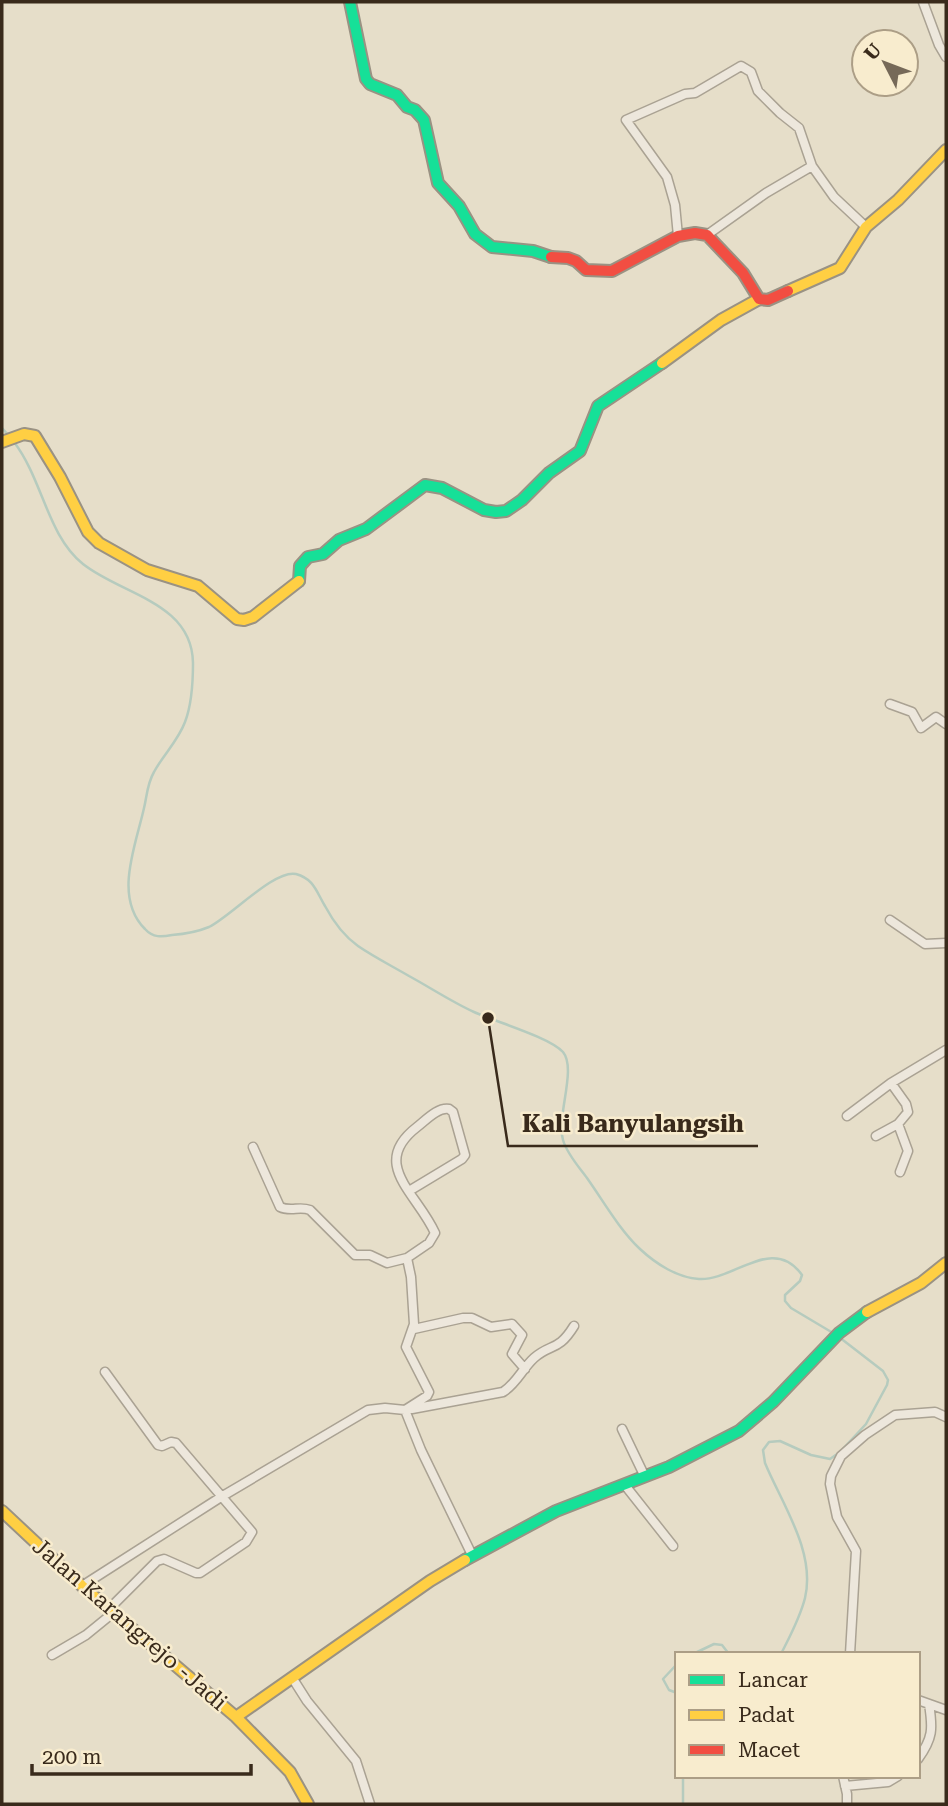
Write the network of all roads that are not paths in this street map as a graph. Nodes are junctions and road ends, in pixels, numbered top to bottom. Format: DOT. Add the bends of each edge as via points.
graph roads {
  1 [pos="350,2"];
  2 [pos="923,2"];
  3 [pos="946,57"];
  4 [pos="946,150"];
  5 [pos="812,166"];
  6 [pos="866,227"];
  7 [pos="707,235"];
  8 [pos="678,236"];
  9 [pos="759,299"];
  10 [pos="2,442"];
  11 [pos="890,704"];
  12 [pos="946,724"];
  13 [pos="890,920"];
  14 [pos="946,943"];
  15 [pos="946,1050"];
  16 [pos="891,1083"];
  17 [pos="848,1116"];
  18 [pos="898,1124"];
  19 [pos="876,1136"];
  20 [pos="253,1147"];
  21 [pos="900,1172"];
  22 [pos="409,1191"];
  23 [pos="407,1258"];
  24 [pos="946,1263"];
  25 [pos="574,1326"];
  26 [pos="414,1329"];
  27 [pos="525,1370"];
  28 [pos="105,1372"];
  29 [pos="407,1410"];
  30 [pos="946,1417"];
  31 [pos="622,1429"];
  32 [pos="645,1477"];
  33 [pos="624,1484"];
  34 [pos="221,1497"];
  35 [pos="2,1511"];
  36 [pos="673,1546"];
  37 [pos="472,1555"];
  38 [pos="82,1586"];
  39 [pos="111,1611"];
  40 [pos="850,1652"];
  41 [pos="52,1655"];
  42 [pos="293,1679"];
  43 [pos="920,1701"];
  44 [pos="929,1704"];
  45 [pos="946,1710"];
  46 [pos="236,1717"];
  47 [pos="920,1756"];
  48 [pos="843,1778"];
  49 [pos="895,1778"];
  50 [pos="845,1786"];
  51 [pos="308,1804"];
  52 [pos="370,1804"];
  53 [pos="847,1804"];
  1 -- 8 [label="street" via="366,79 397,95 424,120 438,183 482,240 492,247 568,258 596,272 612,271"];
  2 -- 3 [label="street"];
  4 -- 6 [label="street"];
  5 -- 6 [label="street" via="834,197"];
  5 -- 7 [label="street"];
  5 -- 8 [label="street" via="799,128 758,91 751,72 741,66 695,93 626,120 667,177"];
  6 -- 9 [label="street" via="840,268 777,298"];
  7 -- 8 [label="street"];
  7 -- 9 [label="street" via="743,273"];
  9 -- 10 [label="street" via="698,333 604,401 592,415 581,450 552,471 519,505 487,513 436,486 425,485 366,528 339,540 323,554 308,557 290,590 244,620 223,609 198,586 147,570 99,543 88,532 31,433"];
  11 -- 12 [label="street" via="912,712 921,728 936,717"];
  13 -- 14 [label="street" via="925,944"];
  15 -- 16 [label="street"];
  16 -- 17 [label="street"];
  16 -- 18 [label="street" via="908,1110"];
  18 -- 19 [label="street"];
  18 -- 21 [label="street" via="908,1155"];
  20 -- 23 [label="street" via="280,1207 310,1210 355,1255 368,1254 387,1263"];
  22 -- 22 [label="street" via="397,1171 394,1157 398,1146 431,1115 449,1109 466,1155"];
  22 -- 23 [label="street" via="435,1233"];
  23 -- 26 [label="street"];
  24 -- 32 [label="street" via="839,1333 774,1402 739,1431"];
  25 -- 27 [label="street" via="560,1345 534,1358"];
  26 -- 27 [label="street" via="463,1318 491,1327 512,1324 522,1335 512,1354"];
  26 -- 29 [label="street" via="406,1348 429,1392"];
  27 -- 29 [label="street" via="503,1392"];
  28 -- 34 [label="street" via="158,1445 176,1443"];
  29 -- 34 [label="street" via="368,1410"];
  29 -- 37 [label="street" via="421,1450"];
  30 -- 40 [label="street" via="935,1412 895,1415 865,1435 835,1466 830,1484 837,1517 856,1551"];
  31 -- 32 [label="street"];
  32 -- 33 [label="street"];
  33 -- 36 [label="street"];
  33 -- 37 [label="street" via="556,1511"];
  34 -- 38 [label="street"];
  34 -- 39 [label="street" via="250,1528 246,1542 200,1573 164,1559 157,1561"];
  35 -- 38 [label="street, Jalan Karangrejo -Jadi"];
  37 -- 42 [label="street"];
  38 -- 39 [label="street, Jalan Karangrejo -Jadi"];
  39 -- 41 [label="street" via="86,1635"];
  39 -- 46 [label="street, Jalan Karangrejo -Jadi"];
  42 -- 46 [label="street"];
  42 -- 52 [label="street" via="356,1761"];
  43 -- 44 [label="street"];
  44 -- 45 [label="street"];
  44 -- 47 [label="street" via="931,1738"];
  46 -- 51 [label="street, Jalan Karangrejo -Jadi" via="290,1772"];
  48 -- 50 [label="street"];
  49 -- 50 [label="street"];
  50 -- 53 [label="street"];
}
